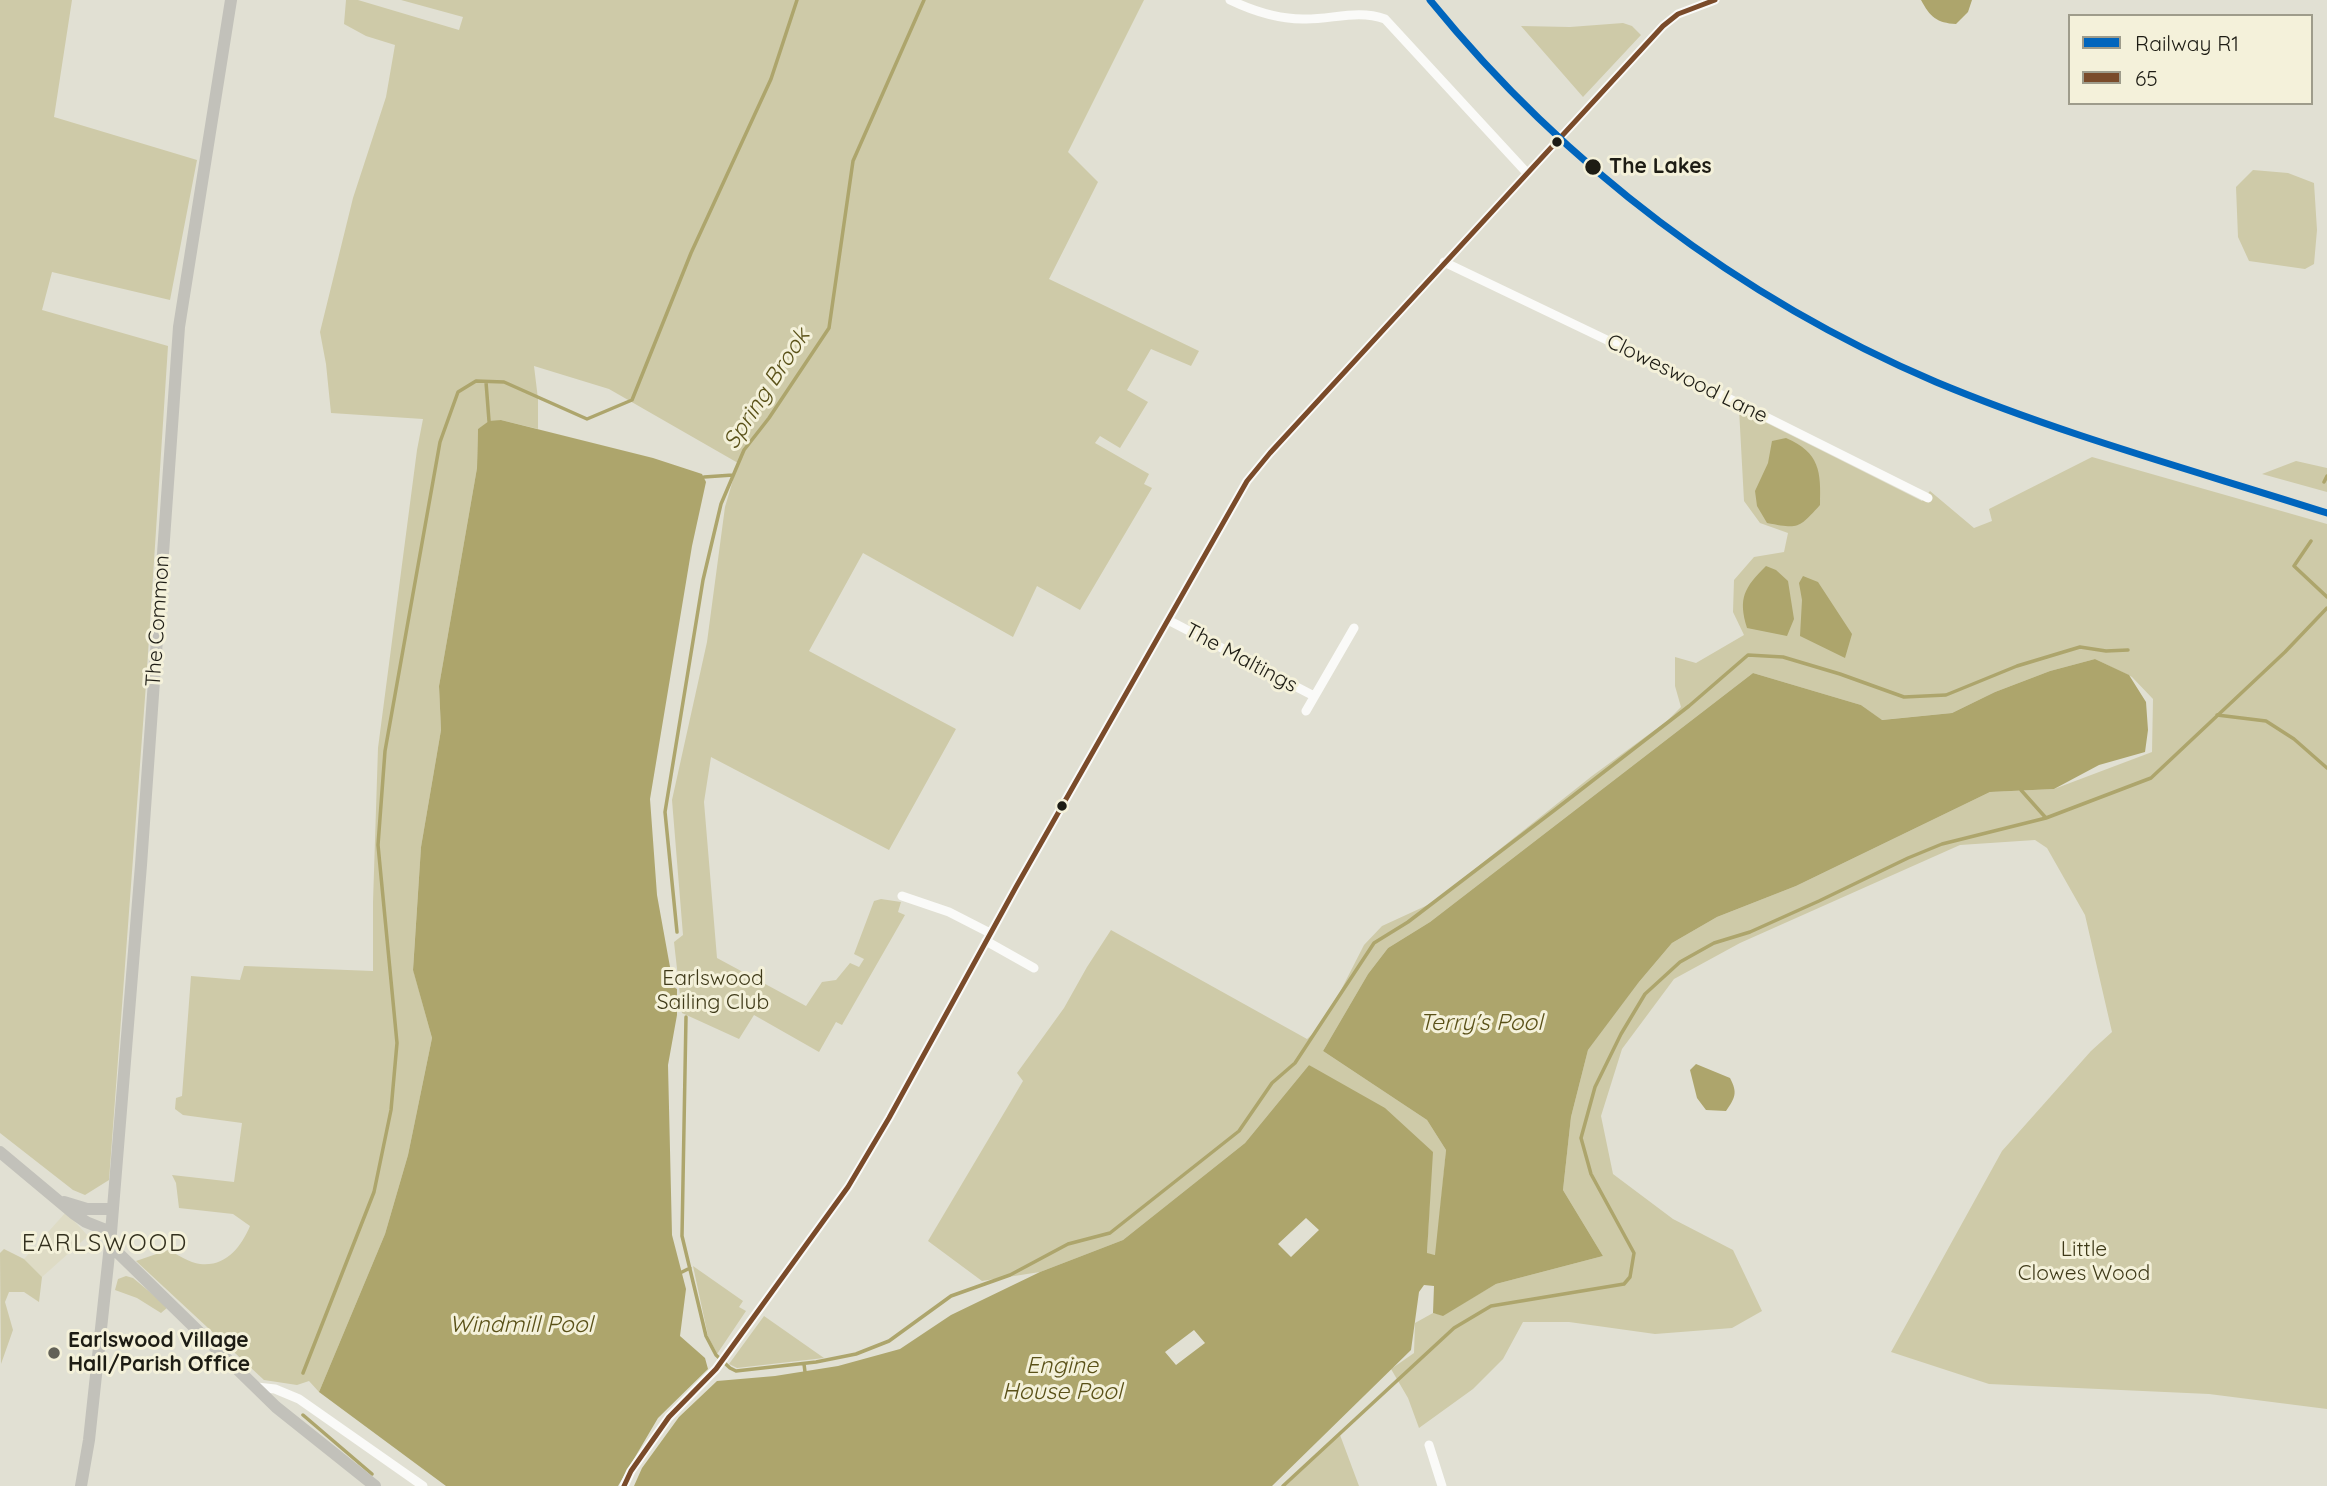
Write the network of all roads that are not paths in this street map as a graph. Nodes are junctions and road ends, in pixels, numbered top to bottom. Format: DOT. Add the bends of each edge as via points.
graph roads {
  1 [pos="231,0"];
  2 [pos="1230,0"];
  3 [pos="1715,0"];
  4 [pos="1527,173"];
  5 [pos="1444,262"];
  6 [pos="1928,498"];
  7 [pos="1168,620"];
  8 [pos="1354,628"];
  9 [pos="1314,696"];
  10 [pos="1306,711"];
  11 [pos="902,896"];
  12 [pos="988,937"];
  13 [pos="1034,968"];
  14 [pos="0,1152"];
  15 [pos="60,1201"];
  16 [pos="113,1209"];
  17 [pos="110,1238"];
  18 [pos="257,1387"];
  19 [pos="1429,1445"];
  20 [pos="81,1486"];
  21 [pos="375,1486"];
  22 [pos="423,1486"];
  23 [pos="624,1486"];
  24 [pos="1442,1486"];
  1 -- 16 [label="main road, The Common" via="179,327"];
  2 -- 4 [label="street" via="1275,16 1303,19 1370,14 1385,19"];
  3 -- 4 [label="street" via="1678,14 1663,26"];
  4 -- 5 [label="street"];
  5 -- 6 [label="street, Cloweswood Lane"];
  5 -- 7 [label="street" via="1247,481"];
  7 -- 9 [label="street, The Maltings"];
  7 -- 12 [label="street"];
  8 -- 9 [label="street, The Maltings"];
  9 -- 10 [label="street, The Maltings"];
  11 -- 12 [label="street" via="949,912"];
  12 -- 13 [label="street"];
  12 -- 23 [label="street" via="848,1187 716,1369 669,1417"];
  14 -- 15 [label="main road"];
  15 -- 16 [label="main road" via="86,1209"];
  15 -- 17 [label="main road"];
  16 -- 17 [label="main road, The Common"];
  17 -- 18 [label="main road"];
  17 -- 20 [label="main road, The Common"];
  18 -- 21 [label="main road"];
  18 -- 22 [label="street" via="292,1395"];
  19 -- 24 [label="street"];
}
